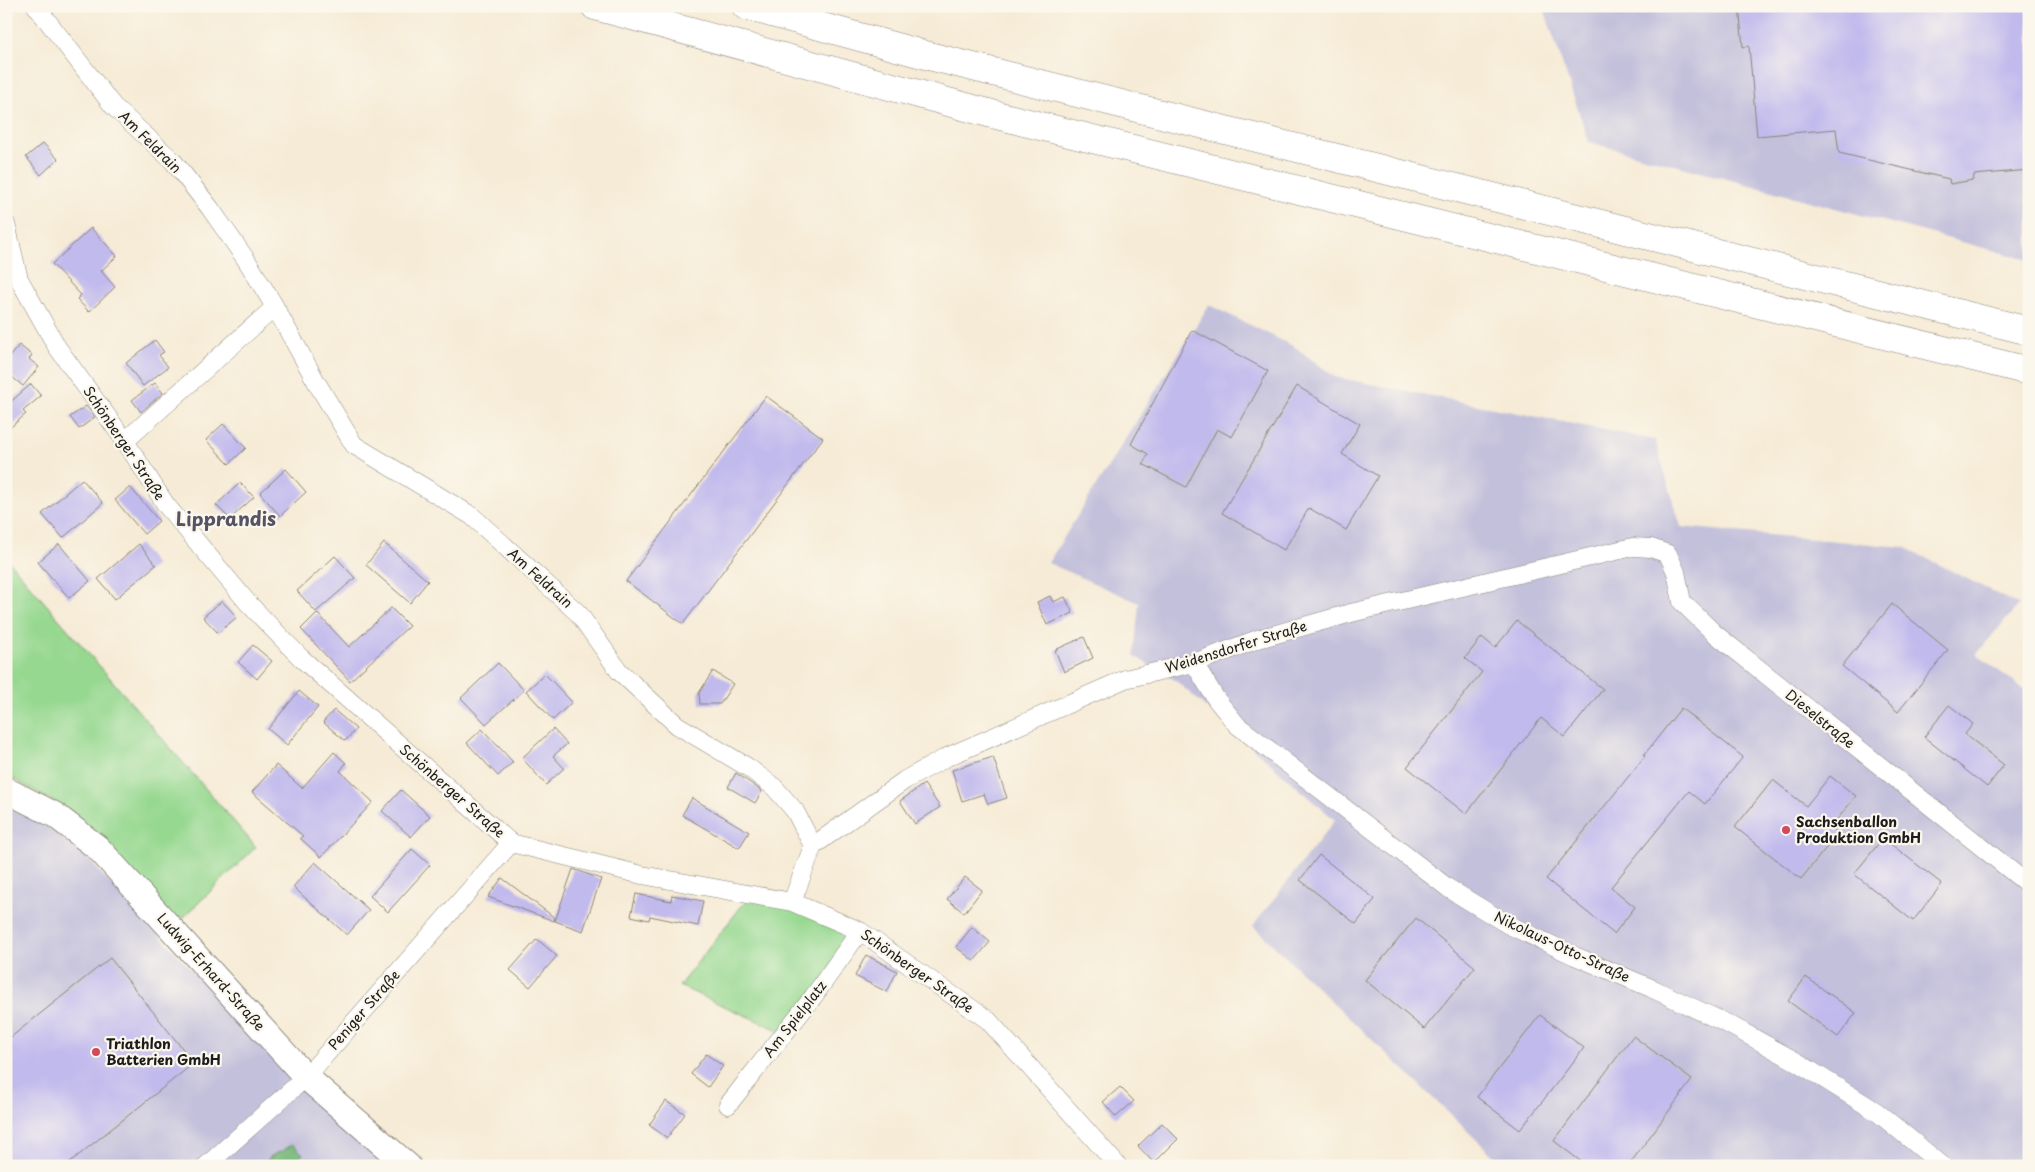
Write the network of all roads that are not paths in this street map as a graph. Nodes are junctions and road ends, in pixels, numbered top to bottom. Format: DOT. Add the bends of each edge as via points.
graph roads {
  1 [pos="36,6"];
  2 [pos="595,6"];
  3 [pos="746,6"];
  4 [pos="6,224"];
  5 [pos="275,307"];
  6 [pos="2029,331"];
  7 [pos="2029,371"];
  8 [pos="125,441"];
  9 [pos="1633,547"];
  10 [pos="1194,663"];
  11 [pos="6,790"];
  12 [pos="511,843"];
  13 [pos="813,846"];
  14 [pos="2029,885"];
  15 [pos="792,902"];
  16 [pos="860,931"];
  17 [pos="306,1077"];
  18 [pos="728,1105"];
  19 [pos="206,1166"];
  20 [pos="408,1166"];
  21 [pos="1118,1166"];
  22 [pos="1943,1166"];
  1 -- 5 [label="street, Am Feldrain" via="113,106 173,161 210,208"];
  2 -- 7 [label="highway" via="992,114"];
  3 -- 6 [label="highway" via="942,60"];
  4 -- 8 [label="street, Schönberger Straße" via="19,279 57,347"];
  5 -- 8 [label="street"];
  5 -- 13 [label="street, Am Feldrain" via="354,445 472,516 579,614 619,670 677,725 749,768 774,787 795,811"];
  8 -- 12 [label="street, Schönberger Straße" via="166,505 248,604 301,658"];
  9 -- 10 [label="street, Weidensdorfer Straße" via="1351,613 1258,639"];
  9 -- 14 [label="street, Dieselstraße" via="1651,548 1668,554 1676,572 1682,602 1714,633"];
  10 -- 13 [label="street, Weidensdorfer Straße" via="1125,679 947,757 905,780"];
  10 -- 22 [label="street, Nikolaus-Otto-Straße" via="1237,725 1448,888 1507,924 1730,1025 1797,1062 1877,1112"];
  11 -- 17 [label="street, Ludwig-Erhard-Straße" via="55,815 98,848"];
  12 -- 15 [label="street, Schönberger Straße" via="642,874"];
  12 -- 17 [label="street, Peniger Straße"];
  13 -- 15 [label="street"];
  15 -- 16 [label="street, Schönberger Straße"];
  16 -- 18 [label="street, Am Spielplatz"];
  16 -- 21 [label="street, Schönberger Straße" via="988,1020"];
  17 -- 19 [label="street, Peniger Straße"];
  17 -- 20 [label="street, Ludwig-Erhard-Straße"];
}
